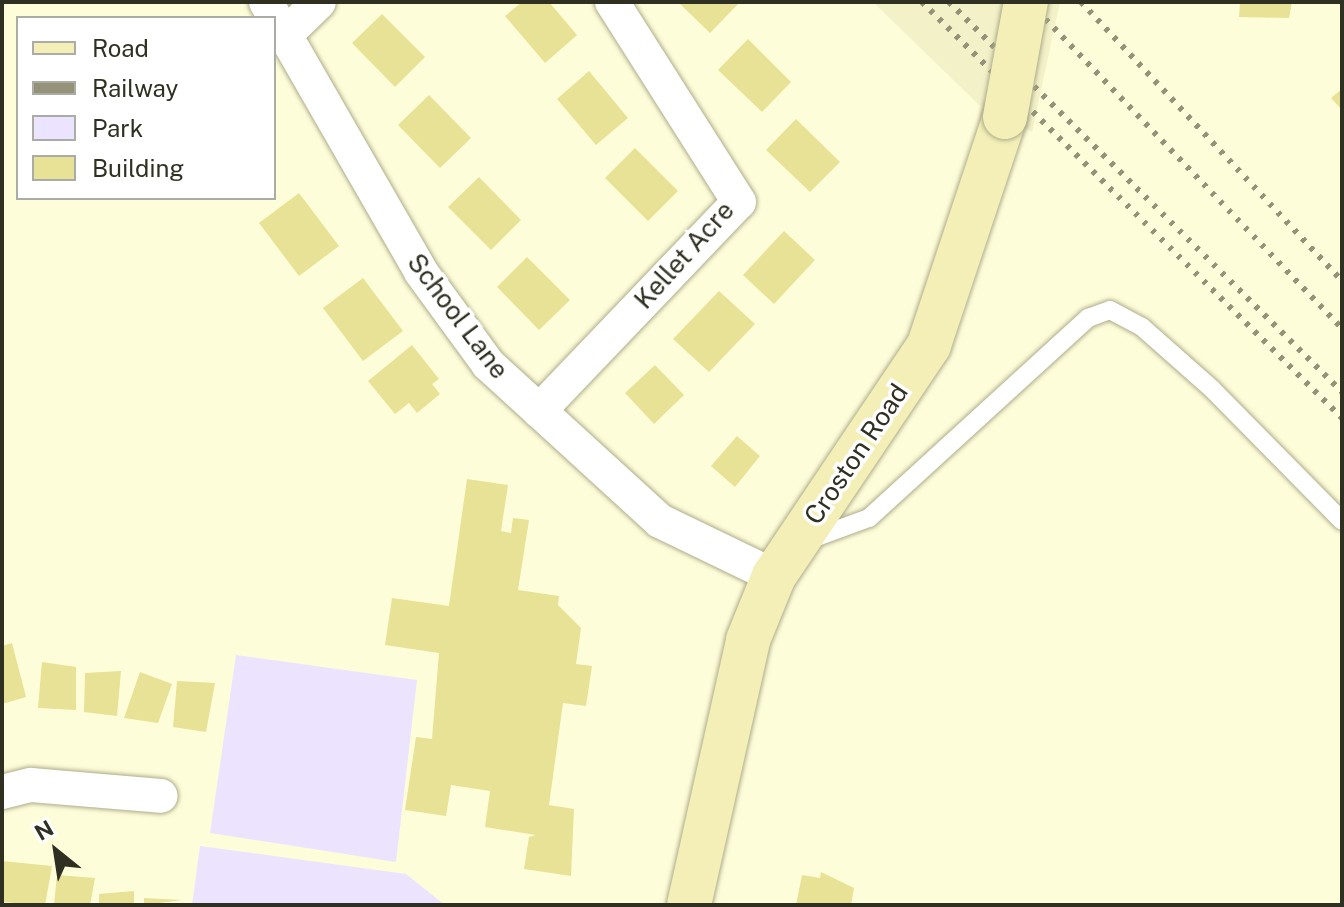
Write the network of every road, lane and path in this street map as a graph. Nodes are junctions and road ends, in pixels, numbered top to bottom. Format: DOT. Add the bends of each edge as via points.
graph roads {
  1 [pos="319,2"];
  2 [pos="612,2"];
  3 [pos="1026,2"];
  4 [pos="276,19"];
  5 [pos="285,35"];
  6 [pos="539,411"];
  7 [pos="1342,521"];
  8 [pos="785,561"];
  9 [pos="2,792"];
  10 [pos="161,796"];
  11 [pos="689,905"];
  1 -- 5 [label="street"];
  2 -- 6 [label="street, Kellet Acre" via="739,202"];
  3 -- 8 [label="street, Croston Road, bridge" via="1005,117 929,345"];
  4 -- 5 [label="street, School Lane"];
  5 -- 6 [label="street, School Lane" via="421,272 488,364"];
  6 -- 8 [label="street, School Lane" via="660,521"];
  7 -- 8 [label="lane" via="1212,389 1142,327 1110,310 1088,318 869,518"];
  8 -- 11 [label="street, Croston Road" via="748,640"];
  9 -- 10 [label="street" via="31,785"];
}
